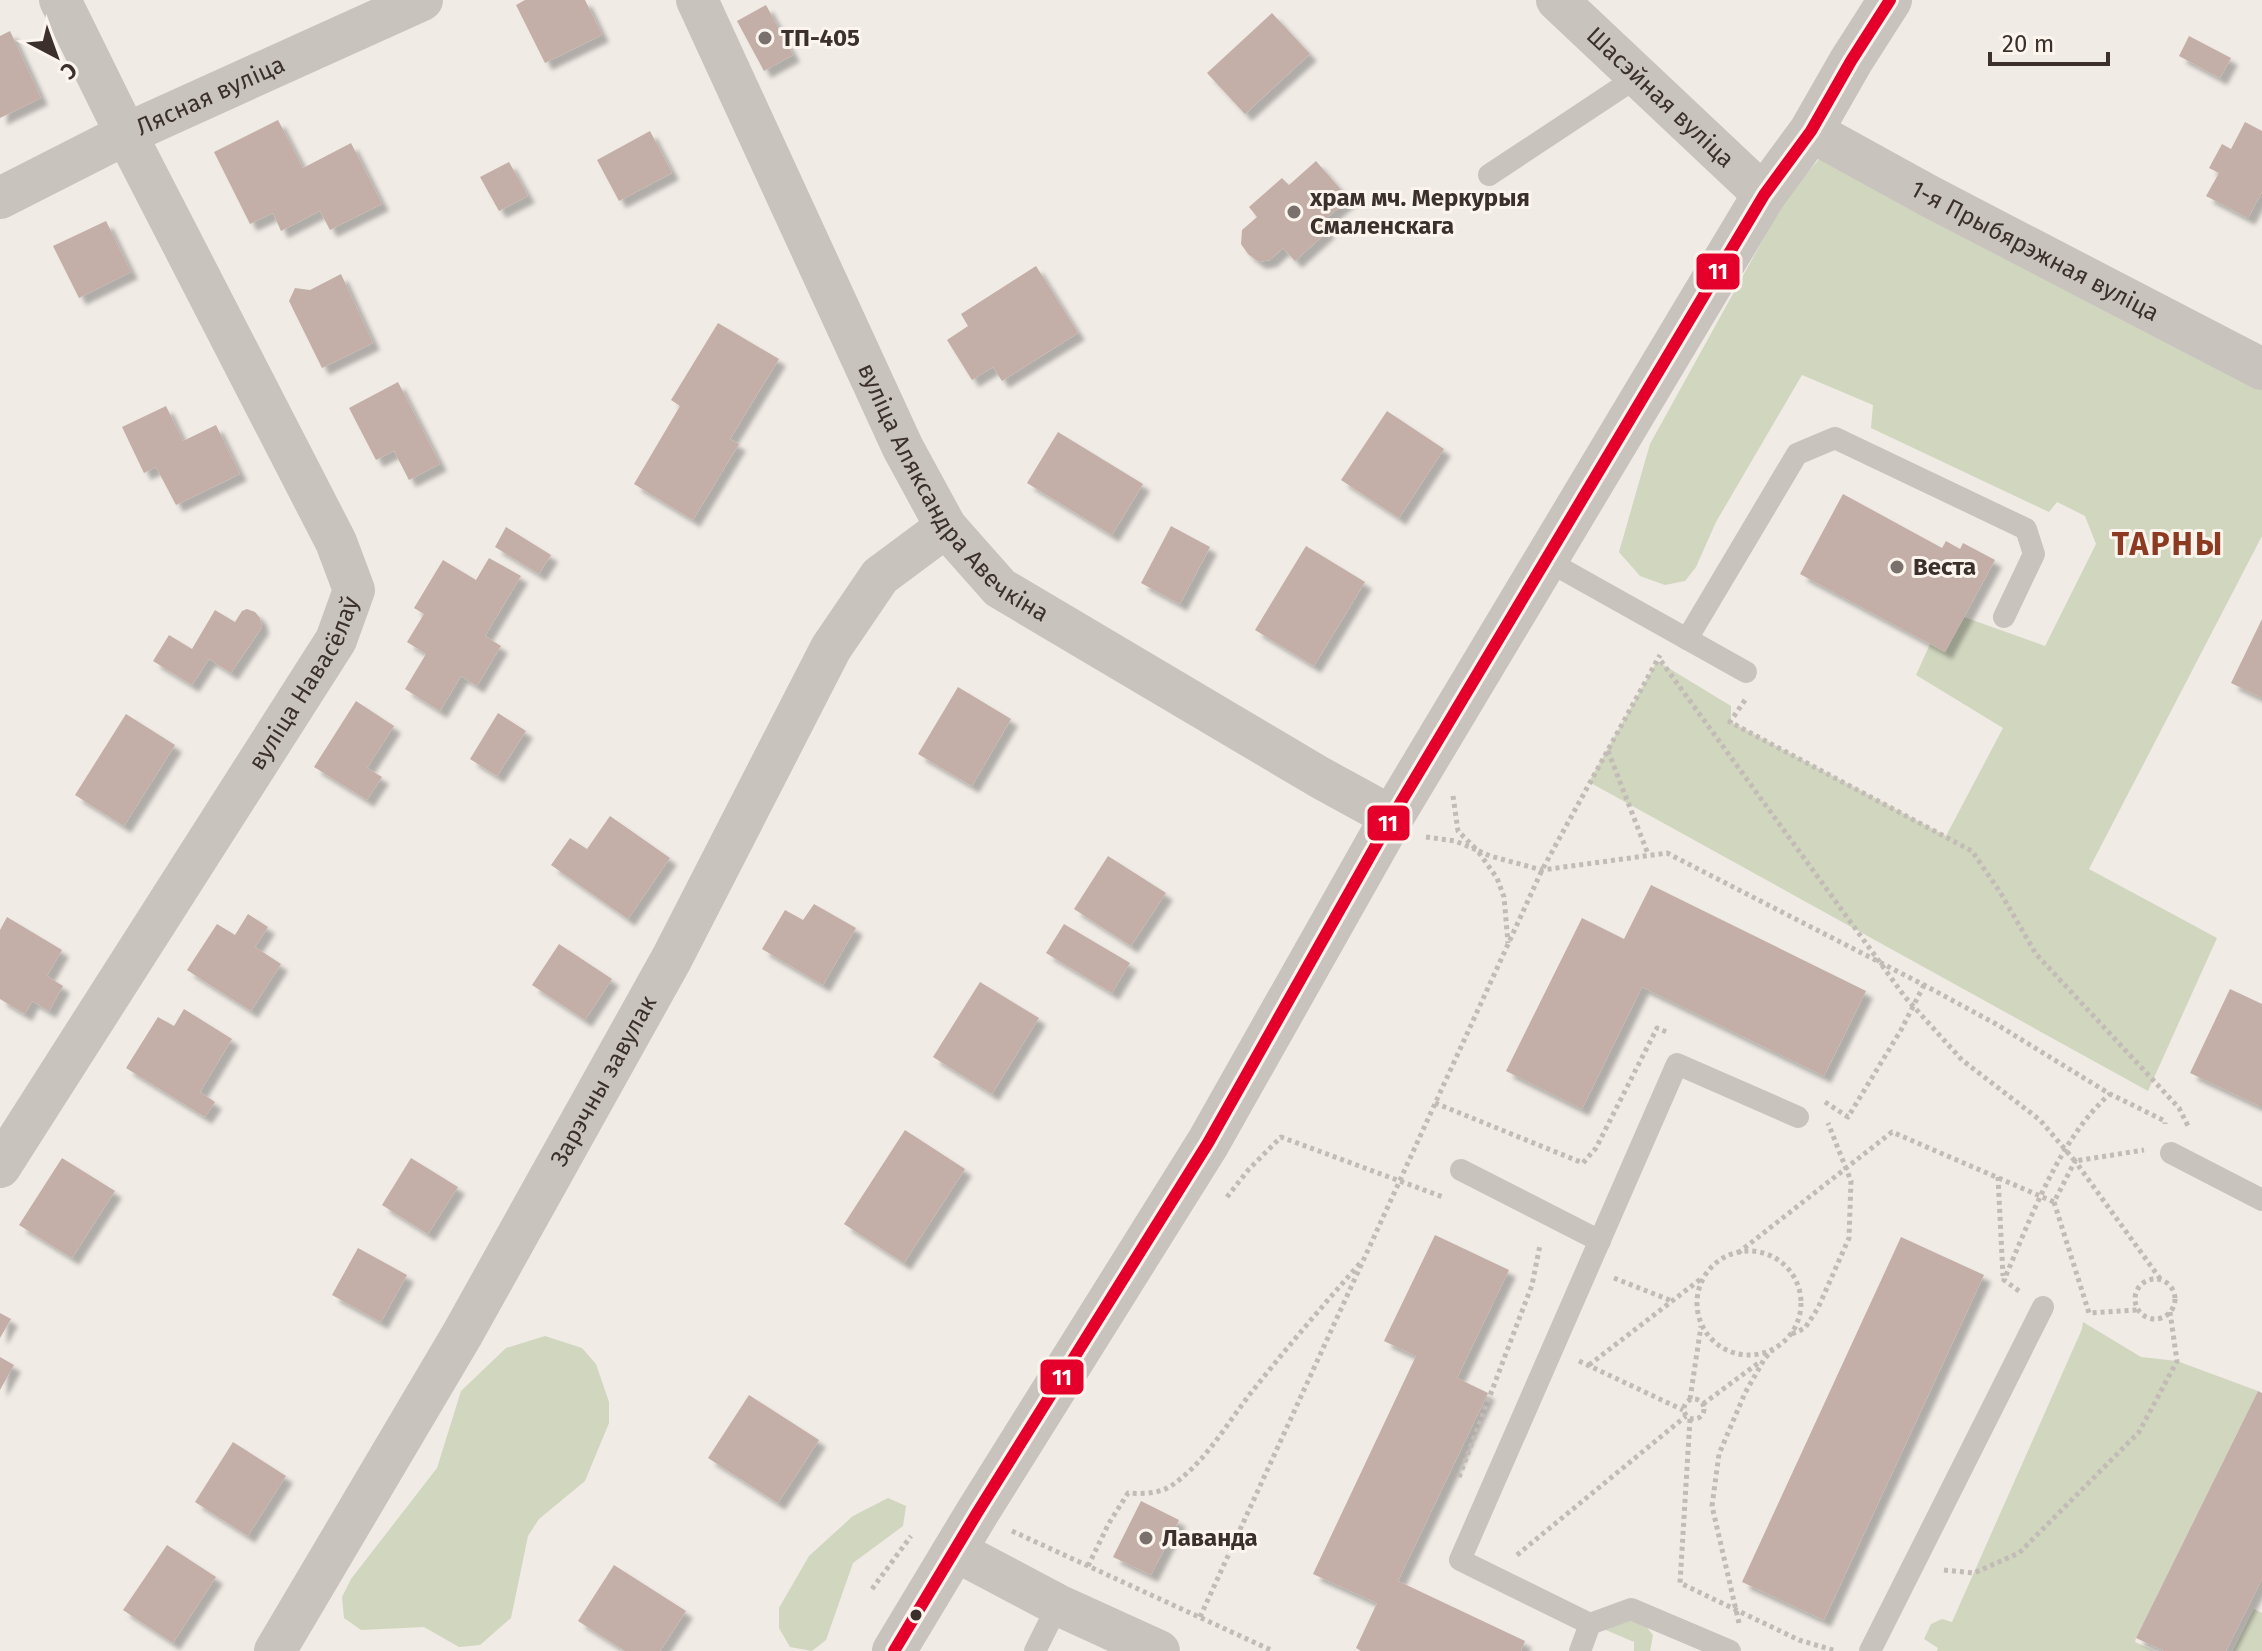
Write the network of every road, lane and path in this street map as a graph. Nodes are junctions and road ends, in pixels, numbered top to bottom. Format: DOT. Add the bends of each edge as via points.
graph roads {
  1 [pos="60,0"];
  2 [pos="422,0"];
  3 [pos="697,0"];
  4 [pos="1557,0"];
  5 [pos="1890,0"];
  6 [pos="1637,77"];
  7 [pos="1811,131"];
  8 [pos="126,134"];
  9 [pos="1489,175"];
  10 [pos="1764,195"];
  11 [pos="0,198"];
  12 [pos="2262,369"];
  13 [pos="946,527"];
  14 [pos="1546,560"];
  15 [pos="2004,617"];
  16 [pos="1676,642"];
  17 [pos="1651,647"];
  18 [pos="1659,658"];
  19 [pos="1747,683"];
  20 [pos="1607,750"];
  21 [pos="1453,789"];
  22 [pos="1407,827"];
  23 [pos="1477,850"];
  24 [pos="1648,854"];
  25 [pos="1542,870"];
  26 [pos="1508,944"];
  27 [pos="1881,964"];
  28 [pos="2110,1094"];
  29 [pos="1819,1099"];
  30 [pos="1798,1117"];
  31 [pos="2194,1136"];
  32 [pos="2168,1143"];
  33 [pos="2066,1150"];
  34 [pos="2145,1150"];
  35 [pos="2075,1161"];
  36 [pos="0,1167"];
  37 [pos="1846,1168"];
  38 [pos="1249,1169"];
  39 [pos="1461,1170"];
  40 [pos="1998,1177"];
  41 [pos="1400,1180"];
  42 [pos="2040,1196"];
  43 [pos="2262,1200"];
  44 [pos="1456,1202"];
  45 [pos="2054,1202"];
  46 [pos="1533,1238"];
  47 [pos="1600,1241"];
  48 [pos="1738,1253"];
  49 [pos="1365,1257"];
  50 [pos="1587,1268"];
  51 [pos="1704,1277"];
  52 [pos="2004,1280"];
  53 [pos="2161,1280"];
  54 [pos="1673,1301"];
  55 [pos="2043,1307"];
  56 [pos="2138,1310"];
  57 [pos="2170,1312"];
  58 [pos="1701,1326"];
  59 [pos="1790,1335"];
  60 [pos="1773,1350"];
  61 [pos="1765,1358"];
  62 [pos="1690,1399"];
  63 [pos="1703,1404"];
  64 [pos="1686,1415"];
  65 [pos="1456,1485"];
  66 [pos="916,1529"];
  67 [pos="1009,1529"];
  68 [pos="954,1550"];
  69 [pos="1088,1566"];
  70 [pos="1912,1568"];
  71 [pos="1492,1575"];
  72 [pos="872,1589"];
  73 [pos="1058,1605"];
  74 [pos="1735,1609"];
  75 [pos="1200,1617"];
  76 [pos="1739,1623"];
  77 [pos="1590,1624"];
  78 [pos="275,1651"];
  79 [pos="894,1651"];
  80 [pos="1035,1651"];
  81 [pos="1159,1651"];
  82 [pos="1273,1651"];
  83 [pos="1580,1651"];
  84 [pos="1730,1651"];
  85 [pos="1836,1651"];
  86 [pos="1870,1651"];
  1 -- 8 [label="street, вуліца Навасёлаў"];
  2 -- 8 [label="street, Лясная вуліца"];
  3 -- 13 [label="street, вуліца Аляксандра Авечкіна" via="903,448"];
  4 -- 6 [label="street, Шасэйная вуліца"];
  5 -- 7 [label="street"];
  6 -- 9 [label="lane"];
  6 -- 10 [label="street, Шасэйная вуліца"];
  7 -- 10 [label="street"];
  7 -- 12 [label="street, 1-я Прыбярэжная вуліца"];
  8 -- 11 [label="street, Лясная вуліца"];
  8 -- 36 [label="street, вуліца Навасёлаў" via="336,542 354,590 336,640"];
  10 -- 14 [label="street"];
  13 -- 22 [label="street, вуліца Аляксандра Авечкіна" via="1000,588"];
  13 -- 78 [label="street, Зарэчны завулак" via="880,576 831,648 664,972 463,1333"];
  14 -- 16 [label="lane"];
  14 -- 22 [label="street"];
  15 -- 16 [label="lane" via="2034,554 2026,529 1835,438 1797,454"];
  16 -- 18 [label="path"];
  16 -- 19 [label="lane"];
  17 -- 18 [label="path"];
  18 -- 20 [label="path"];
  18 -- 27 [label="path"];
  19 -- 31 [label="path" via="1730,722 1972,851 2036,954 2179,1108"];
  20 -- 24 [label="path"];
  20 -- 25 [label="path"];
  21 -- 23 [label="path" via="1458,831"];
  22 -- 23 [label="path"];
  22 -- 68 [label="street"];
  23 -- 25 [label="path"];
  23 -- 26 [label="path" via="1504,897"];
  24 -- 25 [label="path"];
  24 -- 27 [label="path" via="1667,853"];
  25 -- 26 [label="path"];
  26 -- 41 [label="path"];
  27 -- 28 [label="path" via="1996,1024"];
  27 -- 33 [label="path" via="1962,1060 2040,1120"];
  28 -- 32 [label="path" via="2165,1121"];
  28 -- 33 [label="path"];
  29 -- 37 [label="path"];
  30 -- 47 [label="lane" via="1677,1064"];
  32 -- 43 [label="lane"];
  33 -- 35 [label="path"];
  33 -- 42 [label="path"];
  34 -- 35 [label="path"];
  35 -- 45 [label="path"];
  35 -- 53 [label="path"];
  37 -- 40 [label="path" via="1892,1132"];
  37 -- 48 [label="path"];
  37 -- 59 [label="path" via="1851,1181 1849,1238 1818,1308 1805,1328"];
  38 -- 41 [label="path" via="1281,1137"];
  39 -- 47 [label="lane"];
  40 -- 42 [label="path"];
  40 -- 52 [label="path"];
  41 -- 44 [label="path"];
  41 -- 49 [label="path"];
  42 -- 45 [label="path"];
  42 -- 52 [label="path"];
  45 -- 56 [label="path" via="2089,1313"];
  46 -- 65 [label="path" via="1540,1245 1532,1285"];
  47 -- 50 [label="lane"];
  48 -- 51 [label="path" via="1715,1264"];
  48 -- 59 [label="path" via="1763,1253 1790,1272 1801,1304"];
  49 -- 69 [label="path" via="1197,1464 1173,1486 1150,1495 1128,1493"];
  49 -- 75 [label="path"];
  50 -- 54 [label="path"];
  50 -- 71 [label="lane" via="1460,1560"];
  51 -- 54 [label="path"];
  51 -- 58 [label="path" via="1698,1292"];
  52 -- 55 [label="path"];
  53 -- 56 [label="path" via="2148,1280 2138,1288"];
  53 -- 57 [label="path" via="2174,1293"];
  54 -- 64 [label="path" via="1589,1365"];
  55 -- 70 [label="lane"];
  56 -- 57 [label="path" via="2152,1319"];
  57 -- 70 [label="path" via="2177,1361 2139,1432 2019,1553 1974,1573"];
  58 -- 60 [label="path" via="1711,1340 1740,1355"];
  58 -- 62 [label="path"];
  59 -- 60 [label="path"];
  60 -- 61 [label="path"];
  61 -- 63 [label="path"];
  61 -- 74 [label="path" via="1719,1454 1712,1506"];
  62 -- 63 [label="path"];
  62 -- 64 [label="path"];
  63 -- 64 [label="path" via="1701,1416"];
  64 -- 71 [label="path"];
  64 -- 74 [label="path" via="1680,1583"];
  66 -- 72 [label="path"];
  67 -- 69 [label="path"];
  68 -- 73 [label="street"];
  68 -- 79 [label="street"];
  69 -- 75 [label="path"];
  70 -- 86 [label="lane"];
  71 -- 77 [label="lane"];
  73 -- 80 [label="lane"];
  73 -- 81 [label="street"];
  74 -- 76 [label="path"];
  74 -- 85 [label="path" via="1799,1640"];
  75 -- 82 [label="path"];
  77 -- 83 [label="lane"];
  77 -- 84 [label="lane" via="1631,1609"];
}
